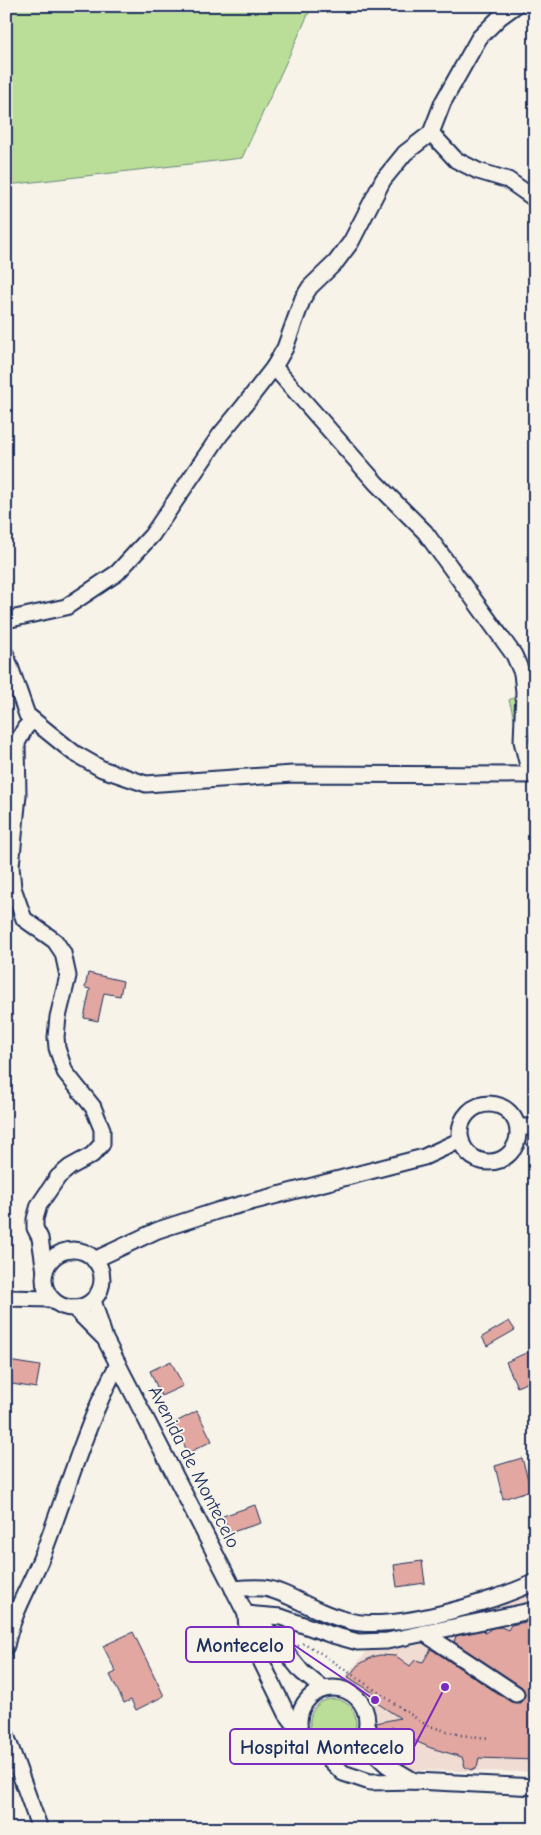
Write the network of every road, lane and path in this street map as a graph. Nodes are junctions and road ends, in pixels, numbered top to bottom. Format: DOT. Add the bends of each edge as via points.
graph roads {
  1 [pos="515,6"];
  2 [pos="431,134"];
  3 [pos="535,200"];
  4 [pos="274,367"];
  5 [pos="6,620"];
  6 [pos="6,654"];
  7 [pos="33,720"];
  8 [pos="532,775"];
  9 [pos="518,1127"];
  10 [pos="535,1127"];
  11 [pos="461,1140"];
  12 [pos="40,1238"];
  13 [pos="62,1252"];
  14 [pos="94,1260"];
  15 [pos="47,1286"];
  16 [pos="6,1298"];
  17 [pos="93,1300"];
  18 [pos="74,1308"];
  19 [pos="105,1338"];
  20 [pos="118,1364"];
  21 [pos="535,1582"];
  22 [pos="233,1589"];
  23 [pos="535,1610"];
  24 [pos="246,1614"];
  25 [pos="424,1634"];
  26 [pos="6,1646"];
  27 [pos="285,1652"];
  28 [pos="323,1689"];
  29 [pos="516,1694"];
  30 [pos="368,1727"];
  31 [pos="299,1730"];
  32 [pos="6,1735"];
  33 [pos="490,1738"];
  34 [pos="327,1757"];
  35 [pos="415,1781"];
  36 [pos="535,1787"];
  37 [pos="45,1828"];
  1 -- 2 [label="street" via="479,38 443,102"];
  2 -- 3 [label="street" via="456,160 508,180"];
  2 -- 4 [label="street" via="405,153 383,180 351,242 306,293 285,348"];
  4 -- 5 [label="street" via="220,435 152,535 117,573 66,607"];
  4 -- 8 [label="street" via="376,483 425,532 514,655 522,673 522,741"];
  6 -- 7 [label="street" via="27,715"];
  7 -- 8 [label="street" via="74,753 102,769 146,784 293,774"];
  7 -- 12 [label="street" via="17,743 18,795 11,866 13,888 24,919 55,941 63,952 68,976 58,1017 57,1048 65,1072 93,1107 102,1129 102,1144 92,1155 58,1178 39,1205 35,1219"];
  9 -- 10 [label="street"];
  9 -- 11 [label="street" via="514,1146 500,1159 490,1161 472,1156"];
  9 -- 11 [label="street" via="509,1111 501,1106 483,1104 474,1108 462,1122"];
  11 -- 14 [label="street" via="424,1157 220,1210 158,1230"];
  12 -- 13 [label="street"];
  12 -- 15 [label="street"];
  13 -- 14 [label="street" via="80,1251"];
  13 -- 15 [label="street" via="48,1264"];
  14 -- 17 [label="street" via="101,1280"];
  15 -- 16 [label="street" via="23,1298"];
  15 -- 18 [label="street" via="58,1304"];
  17 -- 18 [label="street"];
  17 -- 19 [label="street, Avenida de Montecelo"];
  18 -- 19 [label="street, Avenida de Montecelo"];
  19 -- 20 [label="street, Avenida de Montecelo"];
  20 -- 22 [label="street, Avenida de Montecelo"];
  20 -- 26 [label="street" via="104,1391 45,1549 9,1630"];
  21 -- 22 [label="street" via="515,1592 460,1609 404,1621 365,1624 348,1621 264,1588"];
  22 -- 24 [label="street, Avenida de Montecelo"];
  23 -- 25 [label="street"];
  24 -- 25 [label="street" via="281,1617 358,1642"];
  24 -- 27 [label="street, Avenida de Montecelo" via="260,1621"];
  24 -- 31 [label="street, Avenida de Montecelo" via="246,1632 287,1714"];
  25 -- 29 [label="street"];
  27 -- 28 [label="street, Avenida de Montecelo"];
  27 -- 33 [label="path" via="304,1643 426,1725 460,1735"];
  28 -- 30 [label="street" via="346,1690 356,1696 363,1704"];
  28 -- 31 [label="street" via="303,1705"];
  30 -- 34 [label="street" via="358,1747 349,1754"];
  30 -- 35 [label="street" via="373,1752 387,1765"];
  31 -- 34 [label="street" via="309,1747"];
  32 -- 37 [label="street"];
  34 -- 35 [label="street" via="343,1773 370,1782"];
  35 -- 36 [label="street"];
}
